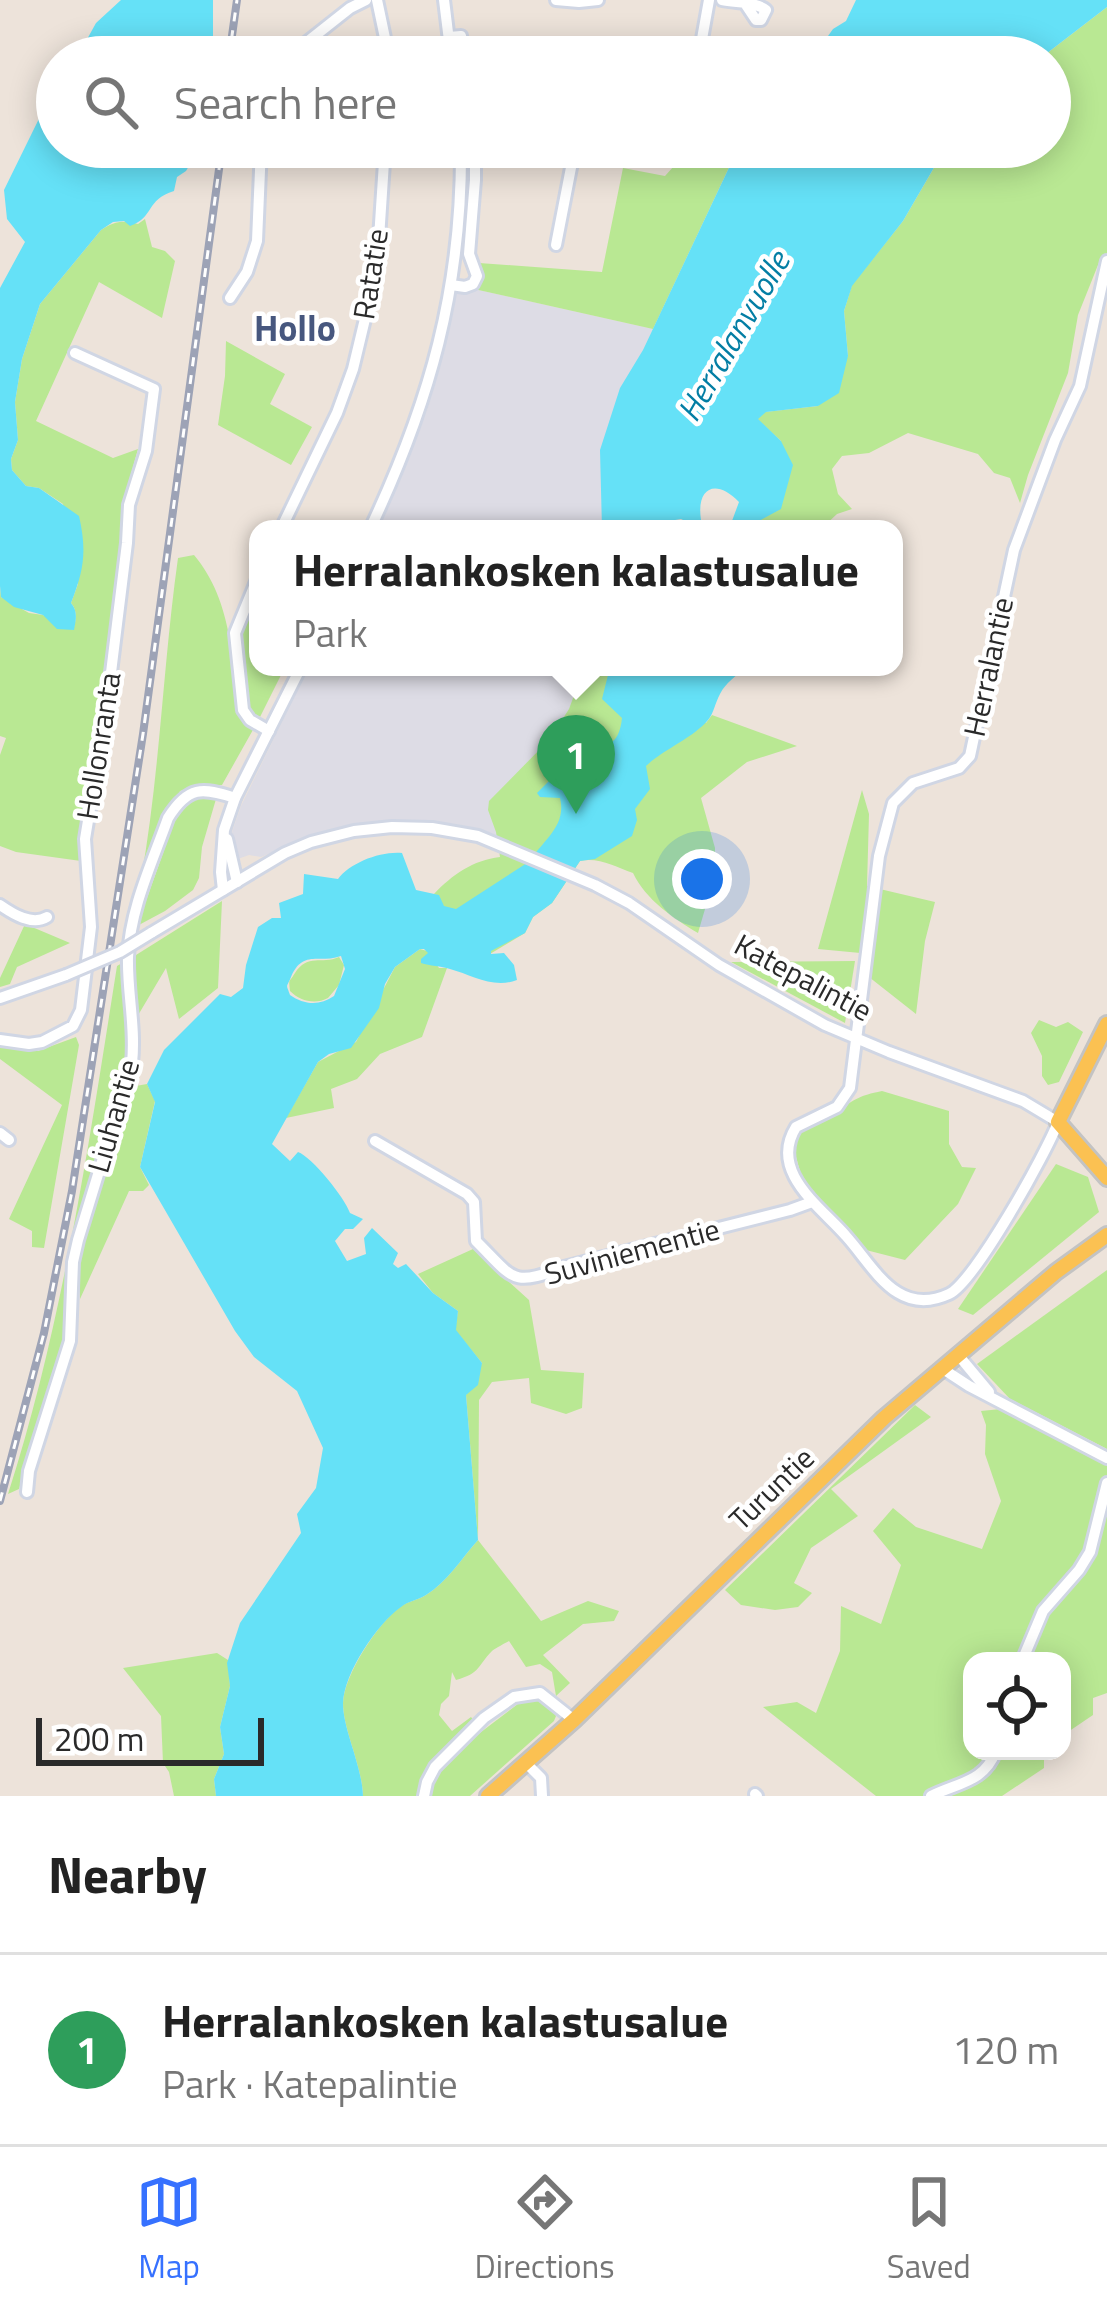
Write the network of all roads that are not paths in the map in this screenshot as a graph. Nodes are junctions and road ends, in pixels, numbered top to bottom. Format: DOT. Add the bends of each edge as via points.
graph roads {
  1 [pos="366,0"];
  2 [pos="377,0"];
  3 [pos="444,0"];
  4 [pos="556,0"];
  5 [pos="598,0"];
  6 [pos="709,0"];
  7 [pos="722,0"];
  8 [pos="746,5"];
  9 [pos="315,36"];
  10 [pos="385,36"];
  11 [pos="448,36"];
  12 [pos="703,36"];
  13 [pos="260,168"];
  14 [pos="384,168"];
  15 [pos="460,168"];
  16 [pos="476,168"];
  17 [pos="570,168"];
  18 [pos="556,245"];
  19 [pos="1107,261"];
  20 [pos="451,285"];
  21 [pos="230,298"];
  22 [pos="75,353"];
  23 [pos="285,520"];
  24 [pos="374,520"];
  25 [pos="249,599"];
  26 [pos="296,676"];
  27 [pos="268,731"];
  28 [pos="236,798"];
  29 [pos="224,830"];
  30 [pos="237,882"];
  31 [pos="223,890"];
  32 [pos="0,905"];
  33 [pos="46,917"];
  34 [pos="0,998"];
  35 [pos="1107,1024"];
  36 [pos="856,1039"];
  37 [pos="0,1040"];
  38 [pos="1058,1122"];
  39 [pos="375,1142"];
  40 [pos="1107,1178"];
  41 [pos="812,1202"];
  42 [pos="1107,1235"];
  43 [pos="959,1356"];
  44 [pos="944,1369"];
  45 [pos="991,1395"];
  46 [pos="1107,1458"];
  47 [pos="1107,1483"];
  48 [pos="27,1492"];
  49 [pos="1025,1652"];
  50 [pos="574,1720"];
  51 [pos="992,1760"];
  52 [pos="526,1763"];
  53 [pos="424,1796"];
  54 [pos="488,1796"];
  55 [pos="542,1796"];
  56 [pos="932,1796"];
  1 -- 9 [label="street"];
  2 -- 10 [label="street"];
  3 -- 11 [label="street"];
  4 -- 5 [label="street"];
  6 -- 12 [label="street"];
  7 -- 8 [label="street"];
  13 -- 21 [label="street" via="257,241"];
  14 -- 23 [label="street, Ratatie" via="377,269 353,369"];
  15 -- 20 [label="street"];
  16 -- 20 [label="street" via="469,254 477,276 465,287"];
  17 -- 18 [label="street"];
  19 -- 36 [label="street, Herralantie" via="1080,386 1014,550 970,756 892,803"];
  20 -- 24 [label="street" via="423,403"];
  22 -- 37 [label="street, Hollonranta" via="154,388 152,422 129,505 85,839 91,927 81,1010 73,1026 42,1042"];
  25 -- 27 [label="street" via="235,633 243,710"];
  26 -- 27 [label="street"];
  27 -- 28 [label="street"];
  28 -- 29 [label="street"];
  28 -- 48 [label="street, Liuhantie" via="201,790 176,805 136,908 128,958 132,1063 78,1240 70,1341"];
  29 -- 30 [label="street"];
  29 -- 31 [label="street"];
  30 -- 31 [label="street, Katepalintie"];
  30 -- 36 [label="street, Katepalintie" via="310,842 373,828 478,836 629,903 719,965"];
  31 -- 34 [label="street, Katepalintie, bridge" via="120,952"];
  32 -- 33 [label="street" via="30,920"];
  35 -- 38 [label="main road"];
  36 -- 38 [label="street, Katepalintie" via="1022,1100"];
  36 -- 41 [label="street" via="844,1100 791,1133 791,1168"];
  38 -- 40 [label="main road, Katepalintie"];
  38 -- 41 [label="street" via="1013,1207 950,1294 914,1298 885,1285"];
  39 -- 41 [label="street, Suviniementie" via="467,1194 476,1241 519,1279"];
  42 -- 43 [label="main road, Turuntie"];
  43 -- 44 [label="main road, Turuntie"];
  43 -- 45 [label="street"];
  44 -- 45 [label="street"];
  44 -- 50 [label="main road, Turuntie"];
  45 -- 46 [label="street"];
  47 -- 49 [label="street" via="1090,1552 1042,1611"];
  50 -- 52 [label="main road, Turuntie"];
  50 -- 53 [label="street" via="544,1695 514,1697 435,1767"];
  51 -- 56 [label="street" via="980,1776"];
  52 -- 54 [label="main road, Turuntie"];
  52 -- 55 [label="street" via="541,1778"];
}
